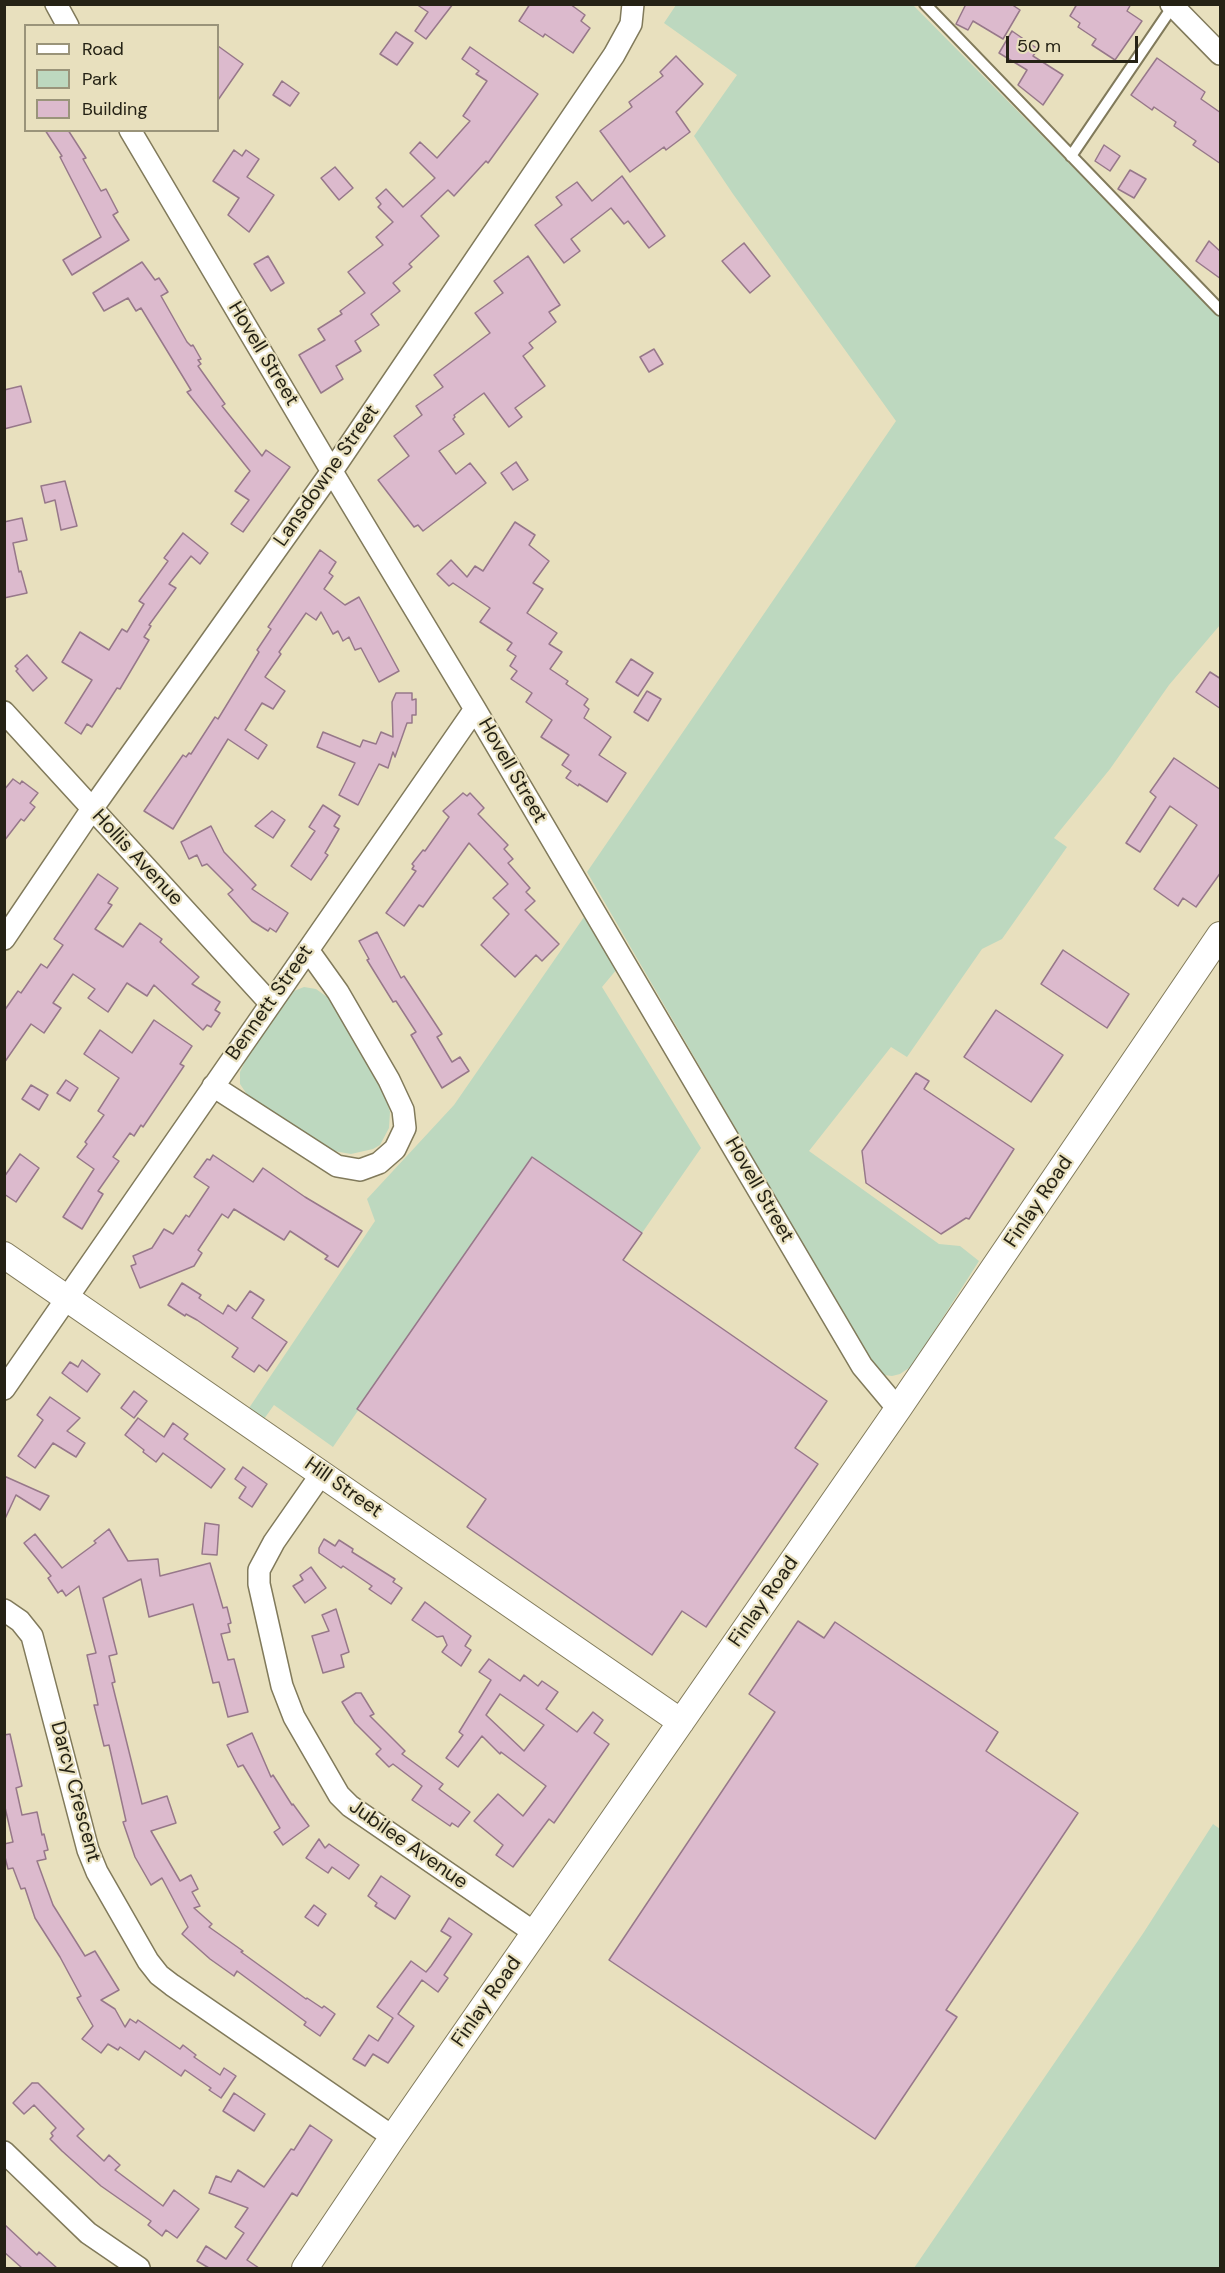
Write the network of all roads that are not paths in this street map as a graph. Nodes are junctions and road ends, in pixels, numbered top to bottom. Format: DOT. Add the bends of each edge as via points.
graph roads {
  1 [pos="56,4"];
  2 [pos="633,4"];
  3 [pos="925,4"];
  4 [pos="1172,5"];
  5 [pos="67,24"];
  6 [pos="1221,54"];
  7 [pos="131,132"];
  8 [pos="1071,156"];
  9 [pos="1221,310"];
  10 [pos="332,471"];
  11 [pos="475,709"];
  12 [pos="4,712"];
  13 [pos="92,809"];
  14 [pos="1221,935"];
  15 [pos="4,939"];
  16 [pos="308,950"];
  17 [pos="270,1003"];
  18 [pos="213,1086"];
  19 [pos="4,1255"];
  20 [pos="67,1298"];
  21 [pos="4,1389"];
  22 [pos="898,1409"];
  23 [pos="322,1473"];
  24 [pos="4,1610"];
  25 [pos="681,1722"];
  26 [pos="535,1933"];
  27 [pos="393,2138"];
  28 [pos="4,2152"];
  29 [pos="139,2268"];
  30 [pos="305,2268"];
  1 -- 5 [label="street"];
  2 -- 10 [label="street, Lansdowne Street" via="631,24 614,55"];
  3 -- 8 [label="lane"];
  4 -- 6 [label="street"];
  4 -- 8 [label="lane"];
  7 -- 10 [label="street, Hovell Street"];
  8 -- 9 [label="lane"];
  10 -- 11 [label="street, Hovell Street"];
  10 -- 13 [label="street, Lansdowne Street"];
  11 -- 16 [label="street, Bennett Street"];
  11 -- 22 [label="street, Hovell Street" via="862,1366"];
  12 -- 13 [label="street, Hollis Avenue"];
  13 -- 15 [label="street, Lansdowne Street"];
  13 -- 17 [label="street, Hollis Avenue"];
  14 -- 22 [label="street, Finlay Road"];
  16 -- 17 [label="street, Bennett Street"];
  16 -- 18 [label="street" via="338,992 403,1110 405,1128 395,1149 360,1170 337,1166"];
  17 -- 18 [label="street, Bennett Street"];
  18 -- 20 [label="street, Bennett Street"];
  19 -- 20 [label="street, Hill Street"];
  20 -- 21 [label="street, Bennett Street"];
  20 -- 23 [label="street, Hill Street"];
  22 -- 25 [label="street, Finlay Road"];
  23 -- 25 [label="street, Hill Street"];
  23 -- 26 [label="street, Jubilee Avenue" via="259,1570 280,1674 294,1717 339,1795 350,1806"];
  24 -- 27 [label="street, Darcy Crescent" via="32,1636 97,1872 159,1975"];
  25 -- 26 [label="street, Finlay Road"];
  26 -- 27 [label="street, Finlay Road"];
  27 -- 30 [label="street, Finlay Road"];
  28 -- 29 [label="street" via="88,2232"];
}
